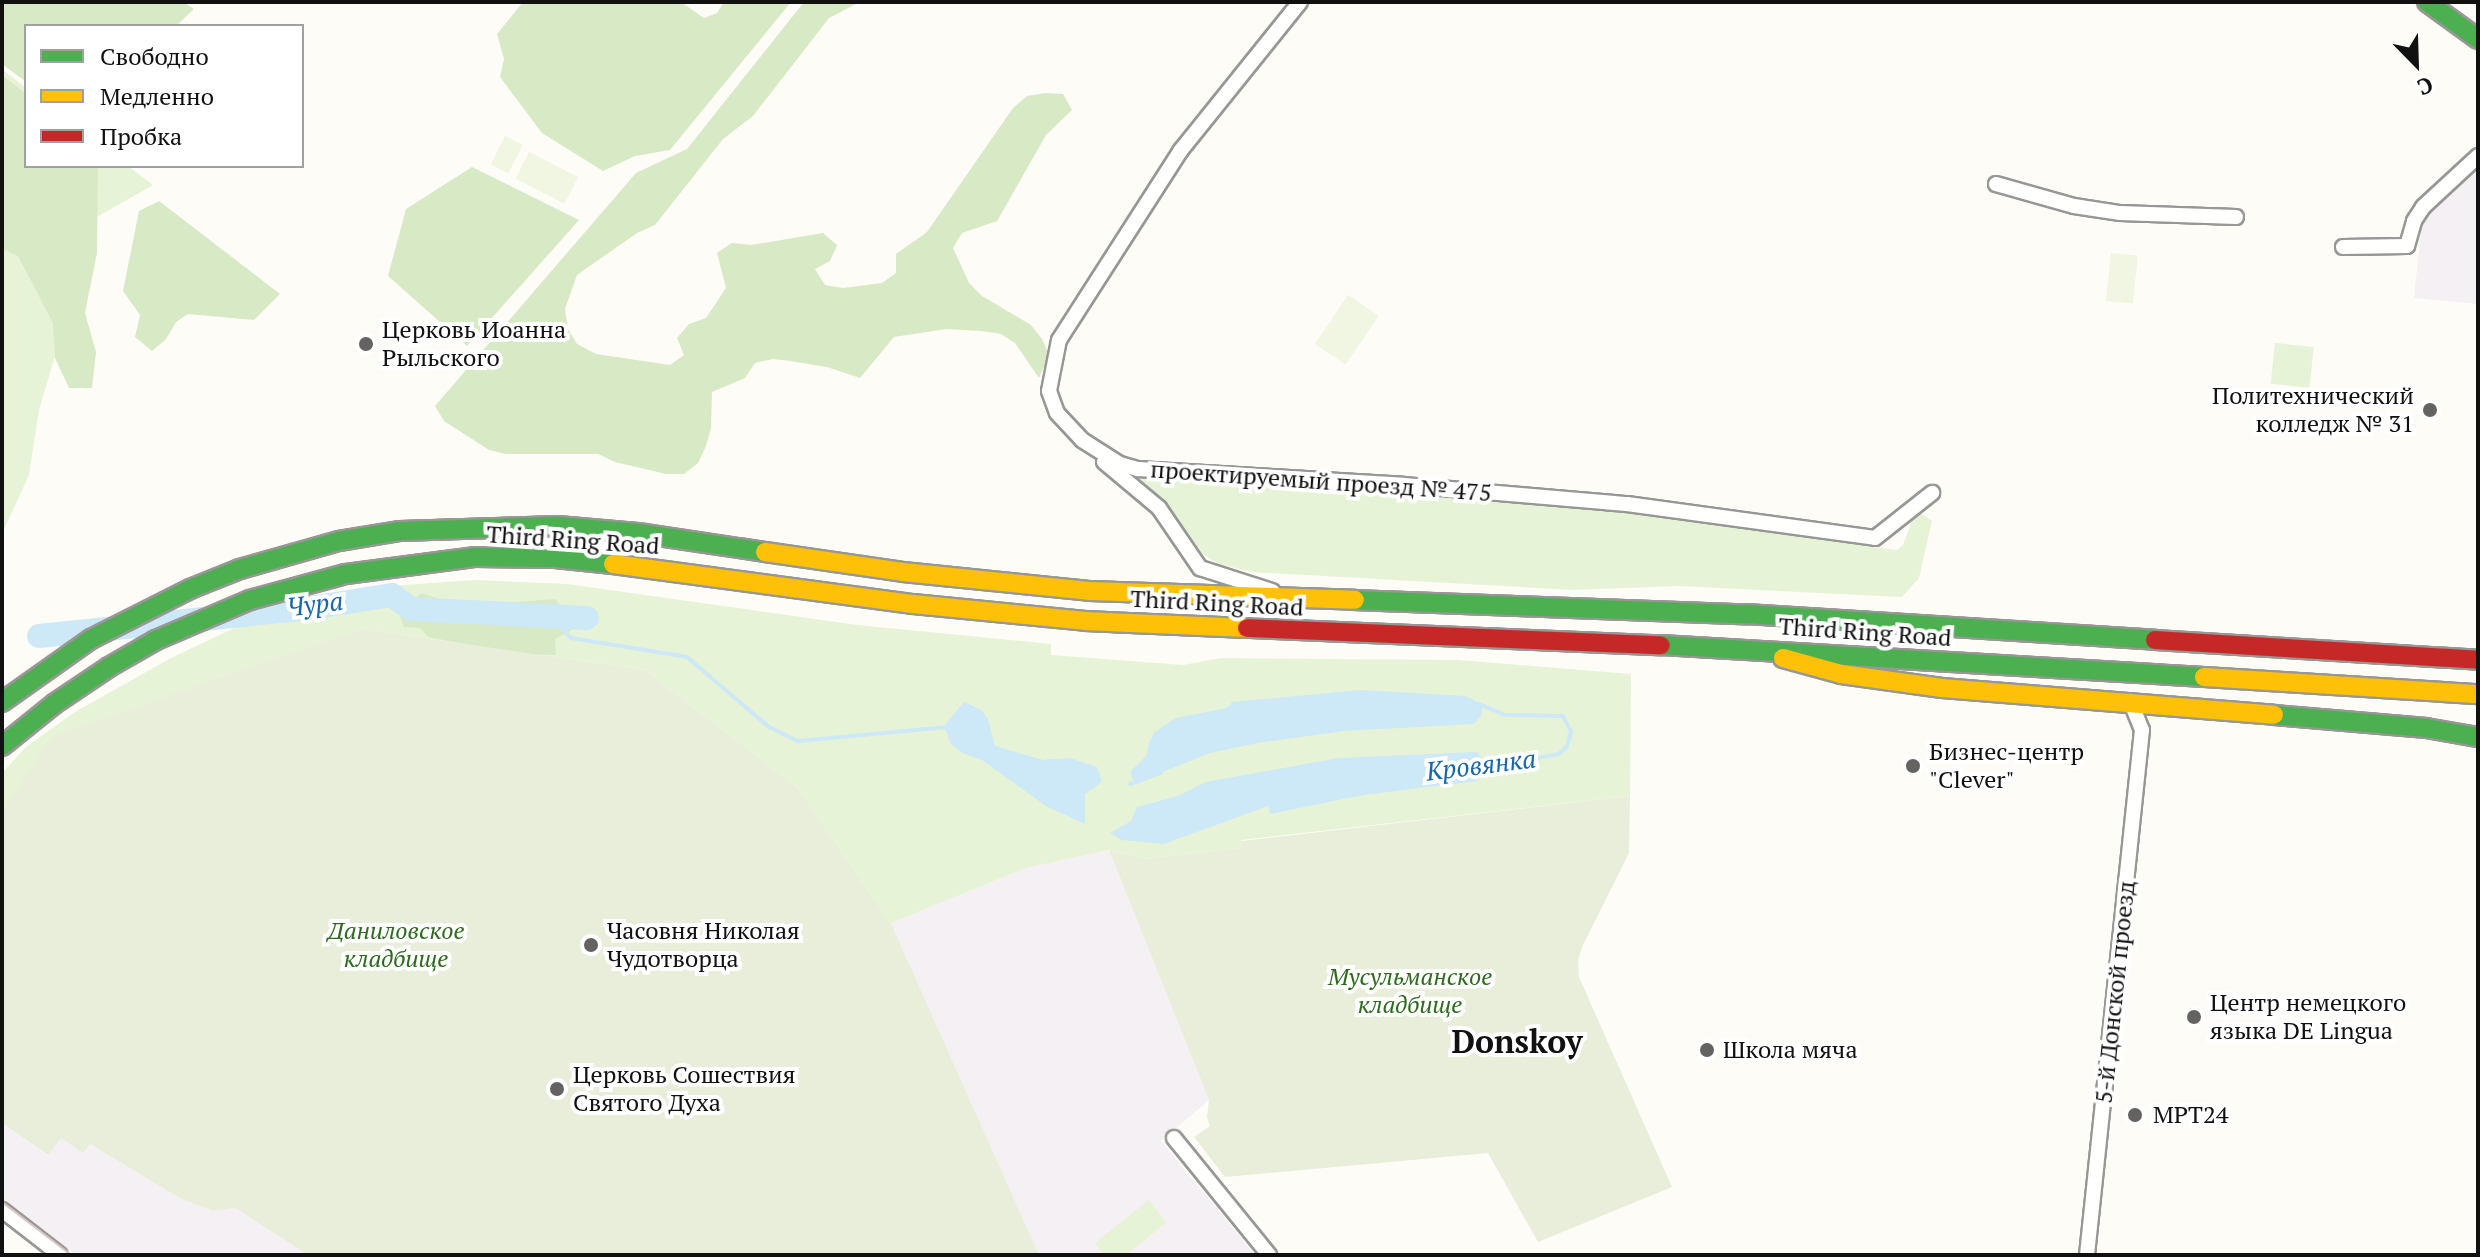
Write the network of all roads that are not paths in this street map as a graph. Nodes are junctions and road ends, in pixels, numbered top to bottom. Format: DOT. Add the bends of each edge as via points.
graph roads {
  1 [pos="1300,2"];
  2 [pos="2427,2"];
  3 [pos="2478,39"];
  4 [pos="2478,156"];
  5 [pos="1996,184"];
  6 [pos="2236,217"];
  7 [pos="2343,247"];
  8 [pos="1082,440"];
  9 [pos="1932,493"];
  10 [pos="1303,600"];
  11 [pos="1753,649"];
  12 [pos="2478,660"];
  13 [pos="26,682"];
  14 [pos="2,694"];
  15 [pos="2478,694"];
  16 [pos="2130,701"];
  17 [pos="2,702"];
  18 [pos="2164,706"];
  19 [pos="2478,723"];
  20 [pos="2426,728"];
  21 [pos="2142,730"];
  22 [pos="2478,737"];
  23 [pos="2,746"];
  24 [pos="1174,1138"];
  25 [pos="2,1210"];
  26 [pos="60,1255"];
  27 [pos="1269,1255"];
  28 [pos="2087,1255"];
  1 -- 8 [label="street, проектируемый проезд № 475" via="1181,150 1059,340 1049,391 1057,413"];
  2 -- 3 [label="main road"];
  4 -- 7 [label="street" via="2423,207 2407,246"];
  5 -- 6 [label="street" via="2120,213"];
  8 -- 9 [label="street, проектируемый проезд № 475" via="1138,469 1612,503 1875,538"];
  8 -- 10 [label="street" via="1159,508 1200,568"];
  10 -- 12 [label="main road, Third Ring Road" via="1746,614"];
  10 -- 13 [label="main road, Third Ring Road" via="1089,591 903,572 638,533 473,526 400,531 291,553 190,589 91,639"];
  11 -- 15 [label="main road, Third Ring Road"];
  11 -- 16 [label="main road" via="1841,674"];
  11 -- 23 [label="main road, Third Ring Road" via="1085,621 555,558 476,557 346,574 250,600 156,640 54,704"];
  13 -- 14 [label="main road"];
  13 -- 17 [label="main road, Third Ring Road"];
  16 -- 18 [label="main road"];
  16 -- 21 [label="street, 5-й Донской проезд"];
  18 -- 20 [label="main road"];
  18 -- 21 [label="street"];
  19 -- 20 [label="main road"];
  20 -- 22 [label="main road"];
  21 -- 28 [label="street, 5-й Донской проезд"];
  24 -- 27 [label="street"];
  25 -- 26 [label="street"];
}
